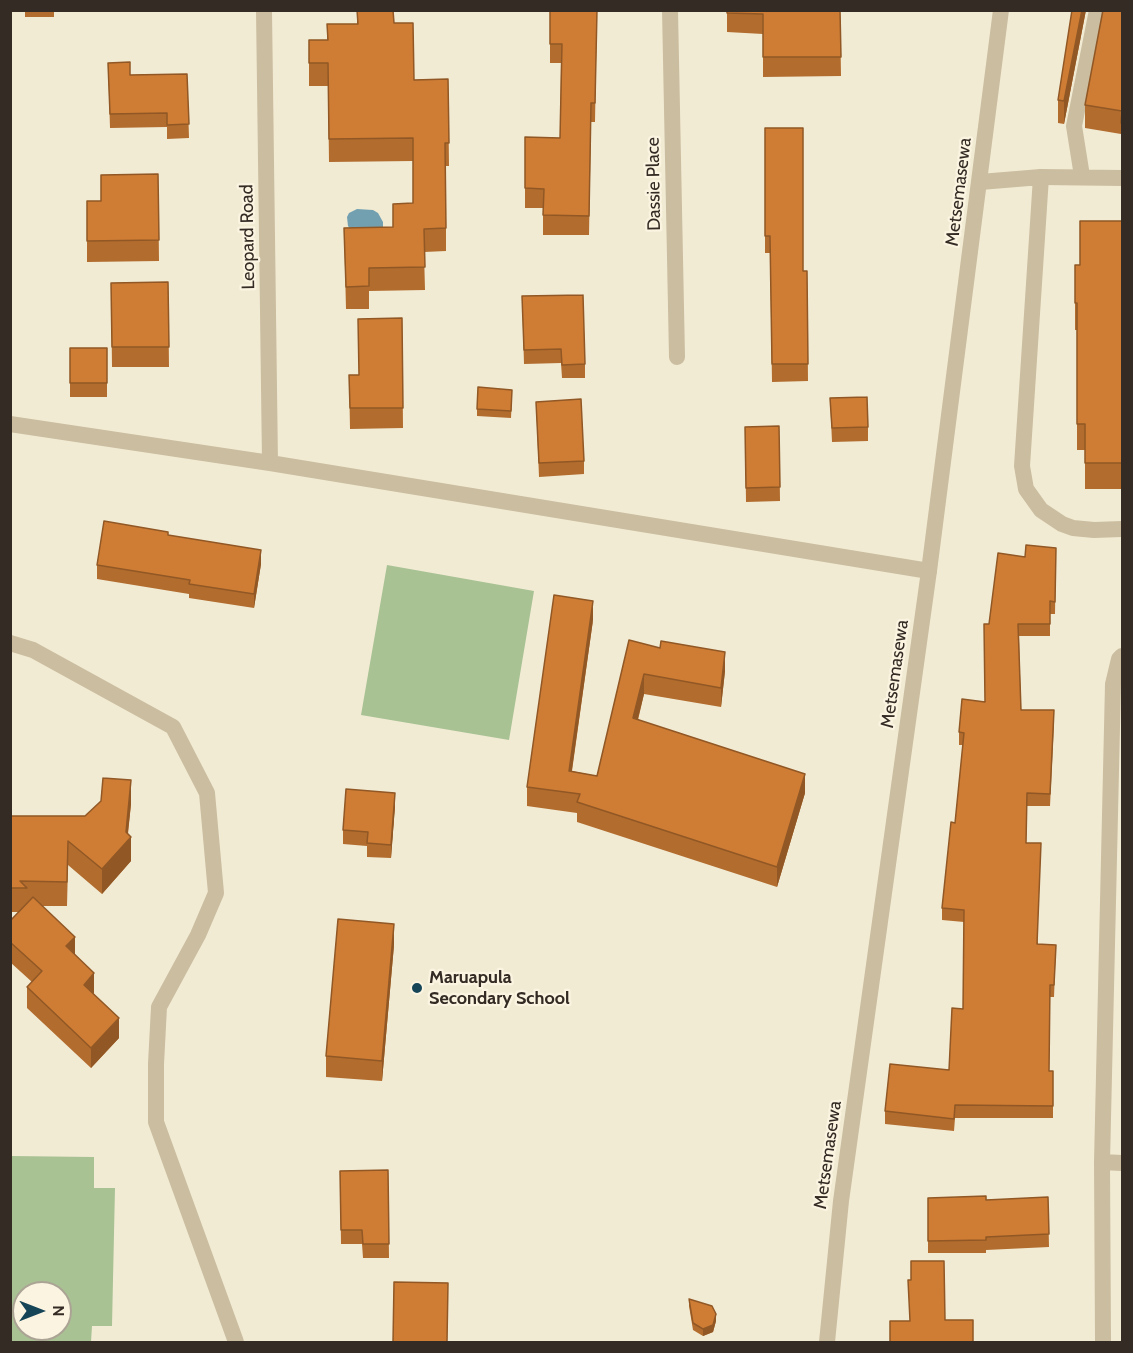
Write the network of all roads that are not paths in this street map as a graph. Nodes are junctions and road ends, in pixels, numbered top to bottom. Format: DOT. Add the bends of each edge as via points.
graph roads {
  1 [pos="264,10"];
  2 [pos="670,10"];
  3 [pos="1001,10"];
  4 [pos="1096,10"];
  5 [pos="1082,176"];
  6 [pos="1041,177"];
  7 [pos="1122,178"];
  8 [pos="980,182"];
  9 [pos="677,357"];
  10 [pos="10,424"];
  11 [pos="270,464"];
  12 [pos="1122,529"];
  13 [pos="930,571"];
  14 [pos="10,643"];
  15 [pos="1122,656"];
  16 [pos="1102,1162"];
  17 [pos="1122,1163"];
  18 [pos="236,1342"];
  19 [pos="827,1342"];
  20 [pos="1103,1342"];
  1 -- 11 [label="street, Leopard Road"];
  2 -- 9 [label="street, Dassie Place"];
  3 -- 8 [label="street, Metsemasewa"];
  4 -- 5 [label="street" via="1074,126"];
  5 -- 6 [label="street"];
  5 -- 7 [label="street"];
  6 -- 8 [label="street"];
  6 -- 12 [label="street" via="1022,466 1026,489 1041,510 1062,524 1094,530"];
  8 -- 13 [label="street, Metsemasewa"];
  10 -- 11 [label="street"];
  11 -- 13 [label="street"];
  13 -- 19 [label="street, Metsemasewa" via="841,1201"];
  14 -- 18 [label="street" via="33,650 173,727 207,793 216,893 159,1007 156,1122"];
  15 -- 16 [label="street" via="1113,684"];
  16 -- 17 [label="street"];
  16 -- 20 [label="street"];
}
